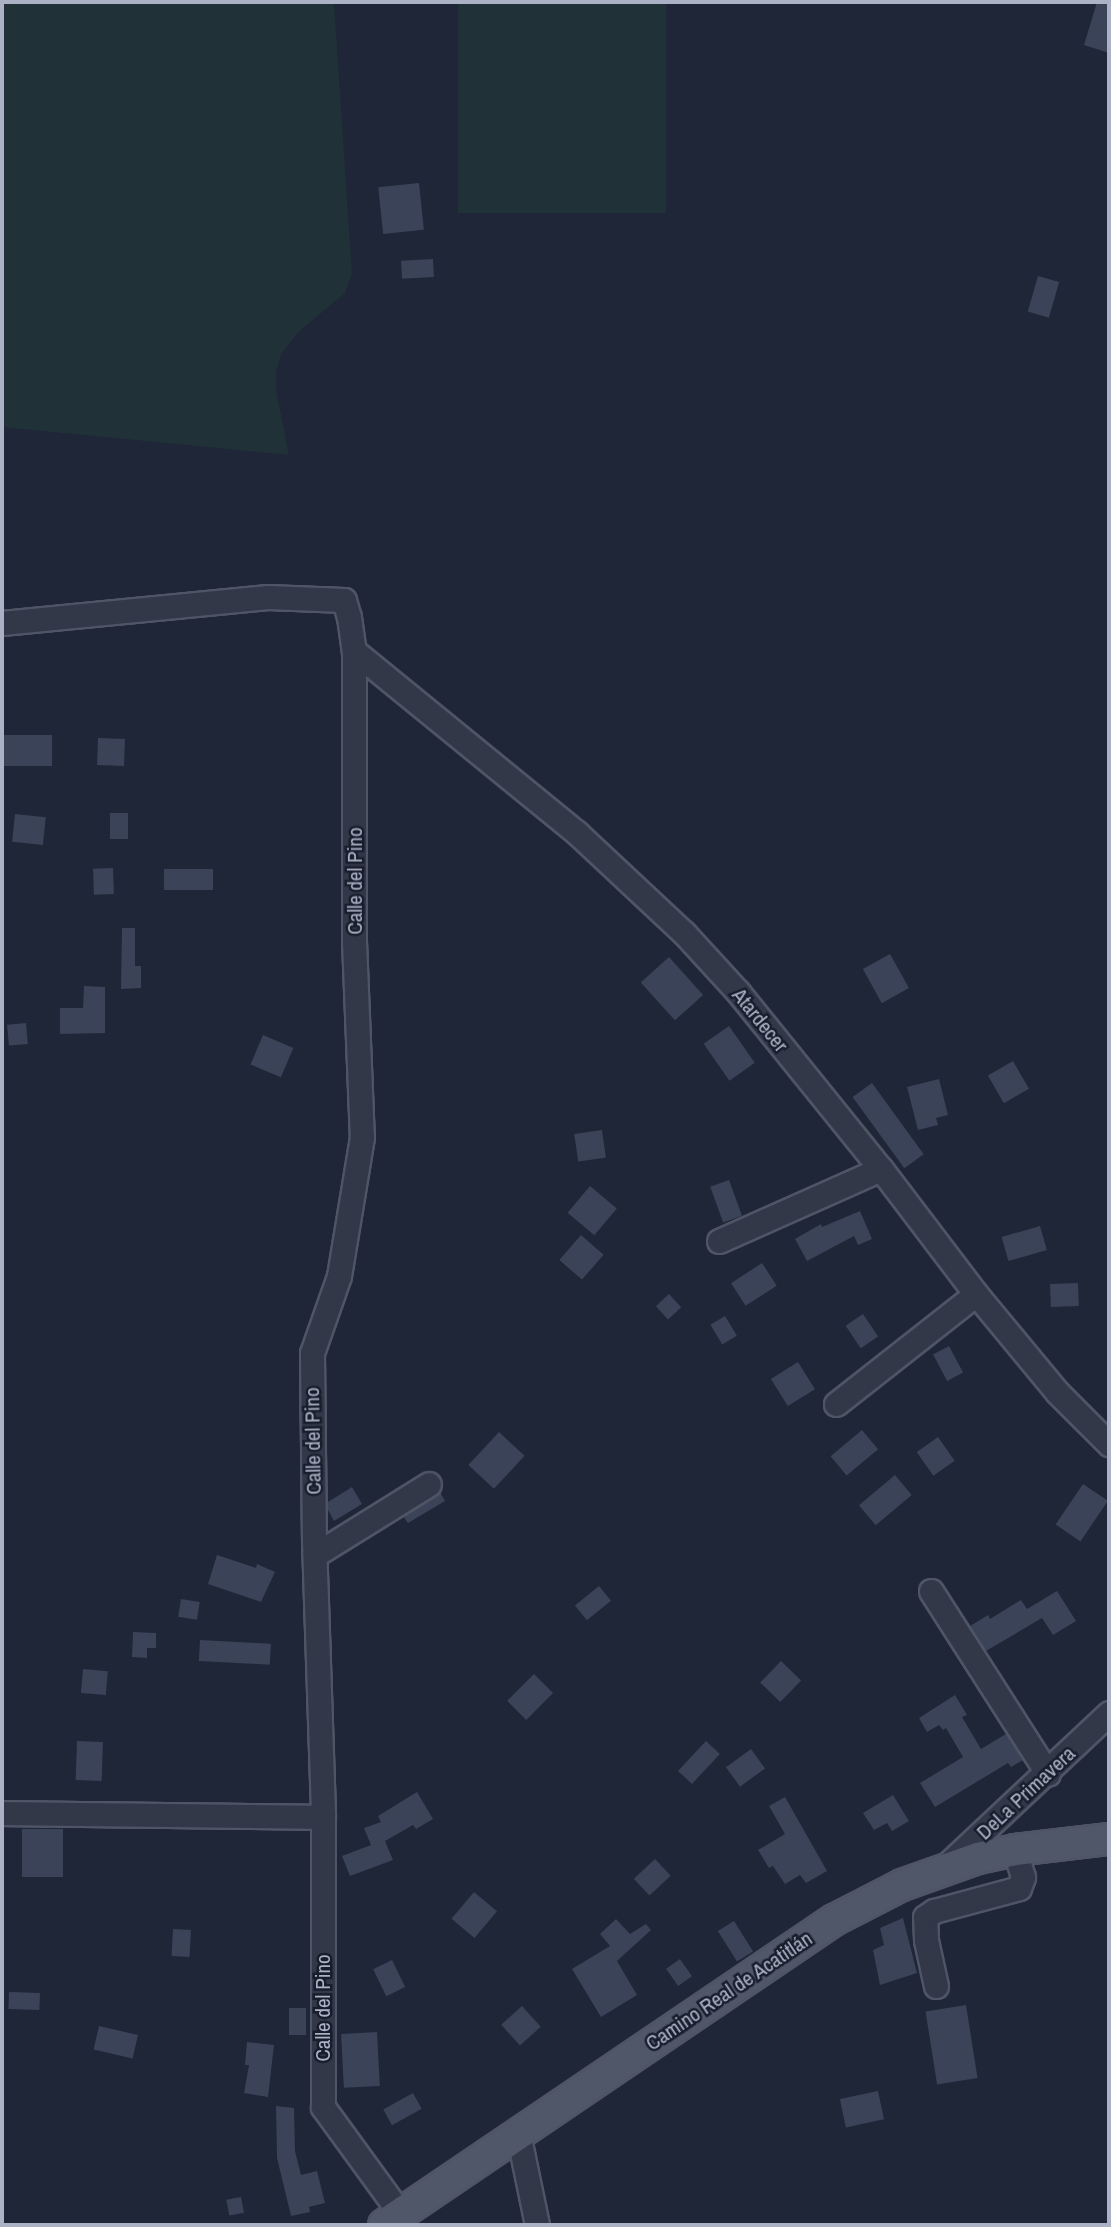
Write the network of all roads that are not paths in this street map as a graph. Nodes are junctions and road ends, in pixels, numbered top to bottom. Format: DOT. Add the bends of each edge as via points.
graph roads {
  1 [pos="2,622"];
  2 [pos="354,651"];
  3 [pos="881,1169"];
  4 [pos="719,1241"];
  5 [pos="976,1294"];
  6 [pos="836,1404"];
  7 [pos="1109,1444"];
  8 [pos="429,1484"];
  9 [pos="315,1555"];
  10 [pos="931,1591"];
  11 [pos="1109,1713"];
  12 [pos="1048,1774"];
  13 [pos="2,1813"];
  14 [pos="323,1817"];
  15 [pos="1109,1839"];
  16 [pos="1015,1850"];
  17 [pos="942,1870"];
  18 [pos="936,1986"];
  19 [pos="518,2133"];
  20 [pos="392,2219"];
  21 [pos="537,2225"];
  1 -- 2 [label="street" via="268,597 344,600"];
  2 -- 3 [label="street, Atardecer" via="578,833 684,933 738,992"];
  2 -- 9 [label="street, Calle del Pino" via="354,941 362,1137 339,1276 312,1353"];
  3 -- 4 [label="street"];
  3 -- 5 [label="street, Atardecer"];
  5 -- 6 [label="street"];
  5 -- 7 [label="street, Atardecer" via="1057,1392"];
  8 -- 9 [label="street"];
  9 -- 14 [label="street, Calle del Pino"];
  10 -- 12 [label="street"];
  11 -- 12 [label="street, DeLa Primavera"];
  12 -- 17 [label="street, DeLa Primavera"];
  13 -- 14 [label="street"];
  14 -- 20 [label="street, Calle del Pino" via="323,2107"];
  15 -- 16 [label="main road, Camino Real de Acatitlán"];
  16 -- 17 [label="main road, Camino Real de Acatitlán"];
  16 -- 18 [label="street" via="1023,1877 1019,1888 925,1917"];
  17 -- 19 [label="main road, Camino Real de Acatitlán" via="834,1920"];
  19 -- 20 [label="main road, Camino Real de Acatitlán"];
  19 -- 21 [label="street"];
}
